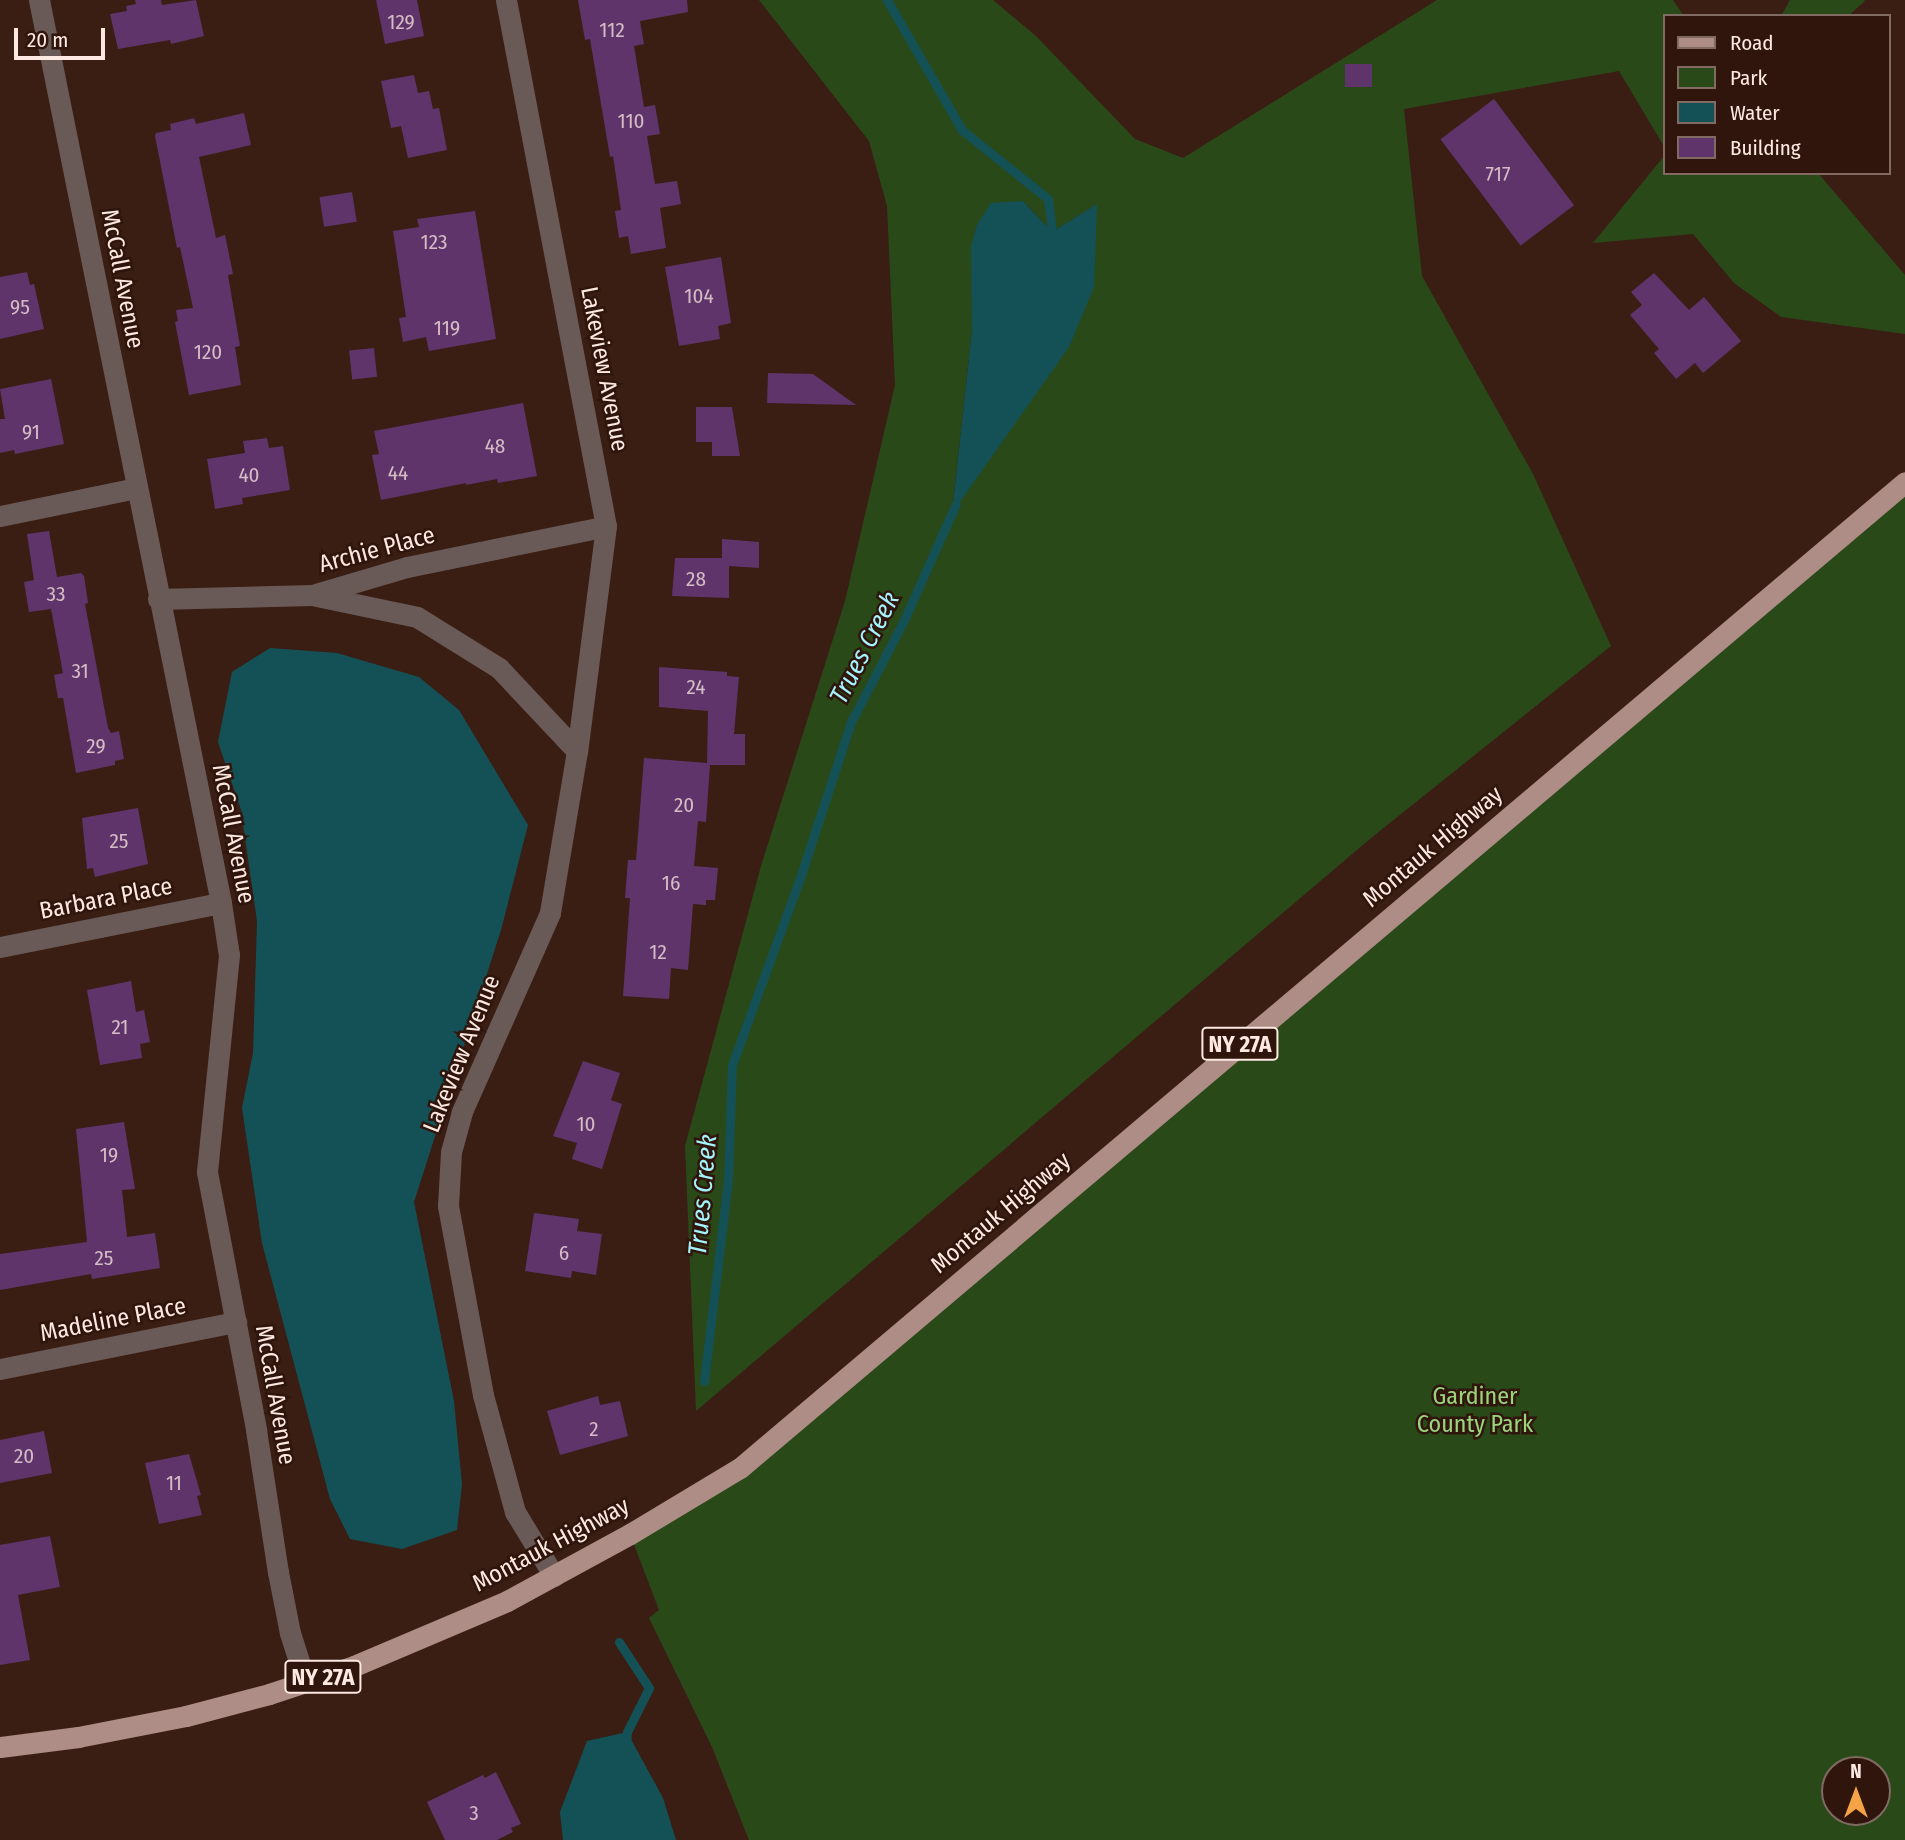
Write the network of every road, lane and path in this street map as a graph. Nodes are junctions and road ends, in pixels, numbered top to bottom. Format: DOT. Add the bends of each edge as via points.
graph roads {
  1 [pos="39,0"];
  2 [pos="506,0"];
  3 [pos="1905,482"];
  4 [pos="136,488"];
  5 [pos="0,516"];
  6 [pos="606,526"];
  7 [pos="312,595"];
  8 [pos="158,599"];
  9 [pos="577,751"];
  10 [pos="222,903"];
  11 [pos="0,947"];
  12 [pos="236,1322"];
  13 [pos="0,1369"];
  14 [pos="554,1576"];
  15 [pos="306,1683"];
  16 [pos="0,1747"];
  1 -- 4 [label="street, McCall Avenue"];
  2 -- 6 [label="street, Lakeview Avenue"];
  3 -- 14 [label="main road, Montauk Highway / NY 27A" via="740,1468"];
  4 -- 5 [label="street"];
  4 -- 8 [label="street, McCall Avenue"];
  6 -- 7 [label="street, Archie Place" via="407,567"];
  6 -- 9 [label="street, Lakeview Avenue"];
  7 -- 8 [label="street, Archie Place"];
  7 -- 9 [label="street" via="417,617 499,668"];
  8 -- 10 [label="street, McCall Avenue"];
  9 -- 14 [label="street, Lakeview Avenue" via="550,913 462,1112 451,1152 448,1206 483,1395 515,1512"];
  10 -- 11 [label="street, Barbara Place"];
  10 -- 12 [label="street, McCall Avenue" via="229,955 207,1171"];
  12 -- 13 [label="street, Madeline Place"];
  12 -- 15 [label="street, McCall Avenue" via="278,1572"];
  14 -- 15 [label="main road, Montauk Highway / NY 27A" via="453,1626"];
  15 -- 16 [label="main road, Montauk Highway / NY 27A" via="138,1727"];
}
